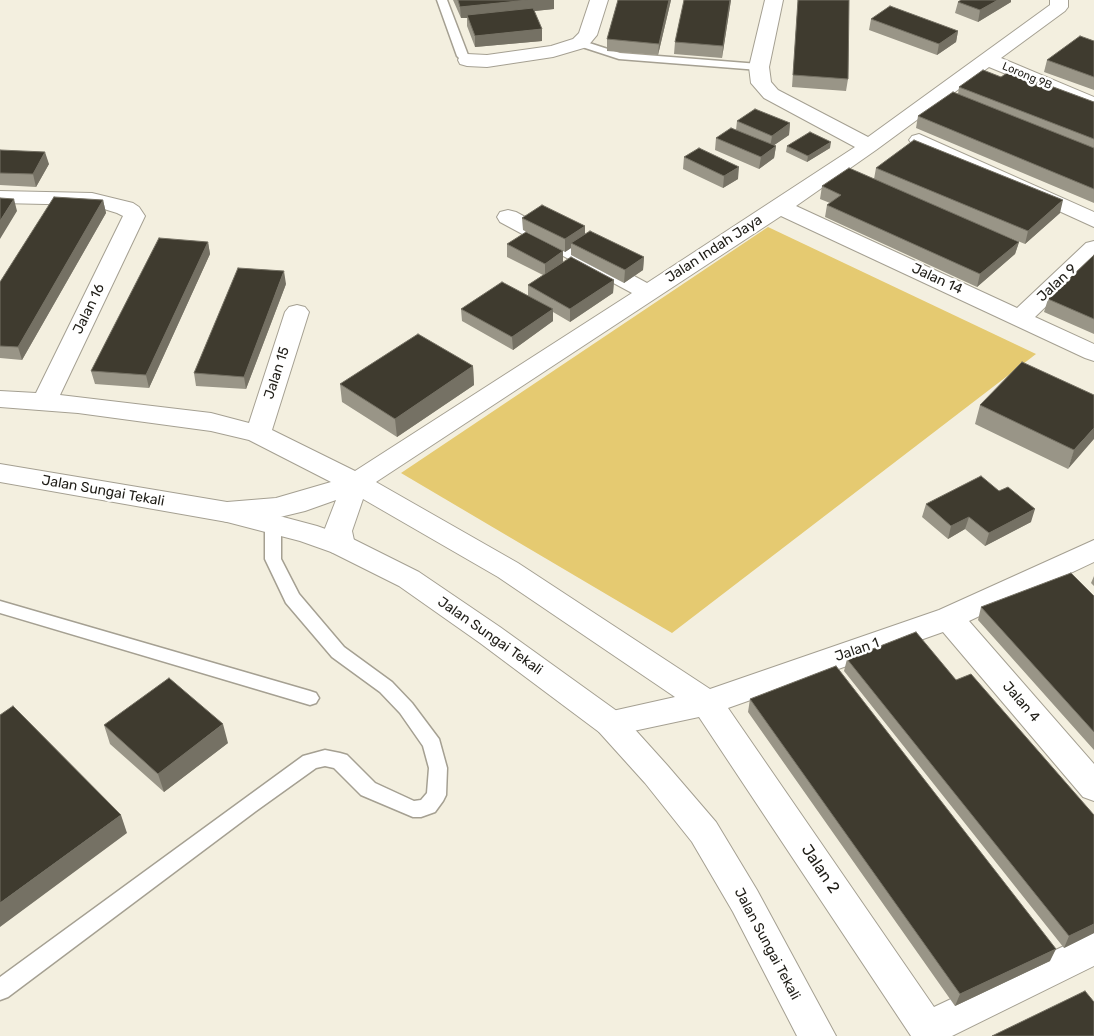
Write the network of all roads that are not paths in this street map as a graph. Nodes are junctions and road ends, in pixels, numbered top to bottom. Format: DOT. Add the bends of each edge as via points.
graph roads {
  1 [pos="442,0"];
  2 [pos="599,0"];
  3 [pos="774,0"];
  4 [pos="1059,0"];
  5 [pos="580,42"];
  6 [pos="988,59"];
  7 [pos="467,60"];
  8 [pos="759,67"];
  9 [pos="1094,104"];
  10 [pos="919,140"];
  11 [pos="868,146"];
  12 [pos="0,197"];
  13 [pos="780,207"];
  14 [pos="508,217"];
  15 [pos="1094,220"];
  16 [pos="1094,248"];
  17 [pos="647,292"];
  18 [pos="297,312"];
  19 [pos="1020,318"];
  20 [pos="1094,353"];
  21 [pos="0,398"];
  22 [pos="44,402"];
  23 [pos="258,434"];
  24 [pos="0,473"];
  25 [pos="356,483"];
  26 [pos="227,512"];
  27 [pos="273,523"];
  28 [pos="341,546"];
  29 [pos="1094,550"];
  30 [pos="0,606"];
  31 [pos="949,618"];
  32 [pos="310,698"];
  33 [pos="707,703"];
  34 [pos="610,723"];
  35 [pos="1094,787"];
  36 [pos="1094,948"];
  37 [pos="0,990"];
  38 [pos="930,1033"];
  39 [pos="817,1036"];
  1 -- 7 [label="lane"];
  2 -- 5 [label="street" via="588,35"];
  3 -- 8 [label="street"];
  4 -- 6 [label="street, Jalan Indah Jaya" via="1059,7"];
  5 -- 7 [label="street" via="553,51 487,61"];
  5 -- 8 [label="lane" via="619,56"];
  6 -- 9 [label="street, Lorong 9B"];
  6 -- 11 [label="street, Jalan Indah Jaya"];
  8 -- 11 [label="street" via="761,83 771,94"];
  10 -- 15 [label="street"];
  11 -- 13 [label="street, Jalan Indah Jaya"];
  12 -- 22 [label="street, Jalan 16" via="92,199 126,208 134,216"];
  13 -- 17 [label="street, Jalan Indah Jaya"];
  13 -- 19 [label="street, Jalan 14"];
  14 -- 17 [label="street"];
  16 -- 19 [label="street, Jalan 9"];
  17 -- 25 [label="street, Jalan Indah Jaya"];
  18 -- 23 [label="street, Jalan 15"];
  19 -- 20 [label="street, Jalan 14"];
  21 -- 22 [label="street"];
  22 -- 23 [label="street" via="211,422"];
  23 -- 25 [label="street"];
  24 -- 26 [label="street, Jalan Sungai Tekali"];
  25 -- 26 [label="street, Jalan Indah Jaya" via="295,504"];
  25 -- 28 [label="street" via="338,531"];
  25 -- 33 [label="street" via="508,570"];
  26 -- 27 [label="street, Jalan Sungai Tekali"];
  27 -- 28 [label="street, Jalan Sungai Tekali"];
  27 -- 37 [label="lane" via="273,559 292,598 338,652 406,708 432,744 438,768 436,795 428,806 413,809 368,789 340,761 325,758 310,762"];
  28 -- 34 [label="street, Jalan Sungai Tekali" via="409,579"];
  29 -- 31 [label="street, Jalan 1"];
  30 -- 32 [label="lane"];
  31 -- 33 [label="street, Jalan 1"];
  31 -- 35 [label="street, Jalan 4"];
  33 -- 34 [label="street, Jalan 1"];
  33 -- 38 [label="street, Jalan 2"];
  34 -- 39 [label="street, Jalan Sungai Tekali" via="704,832"];
  36 -- 38 [label="street"];
}
